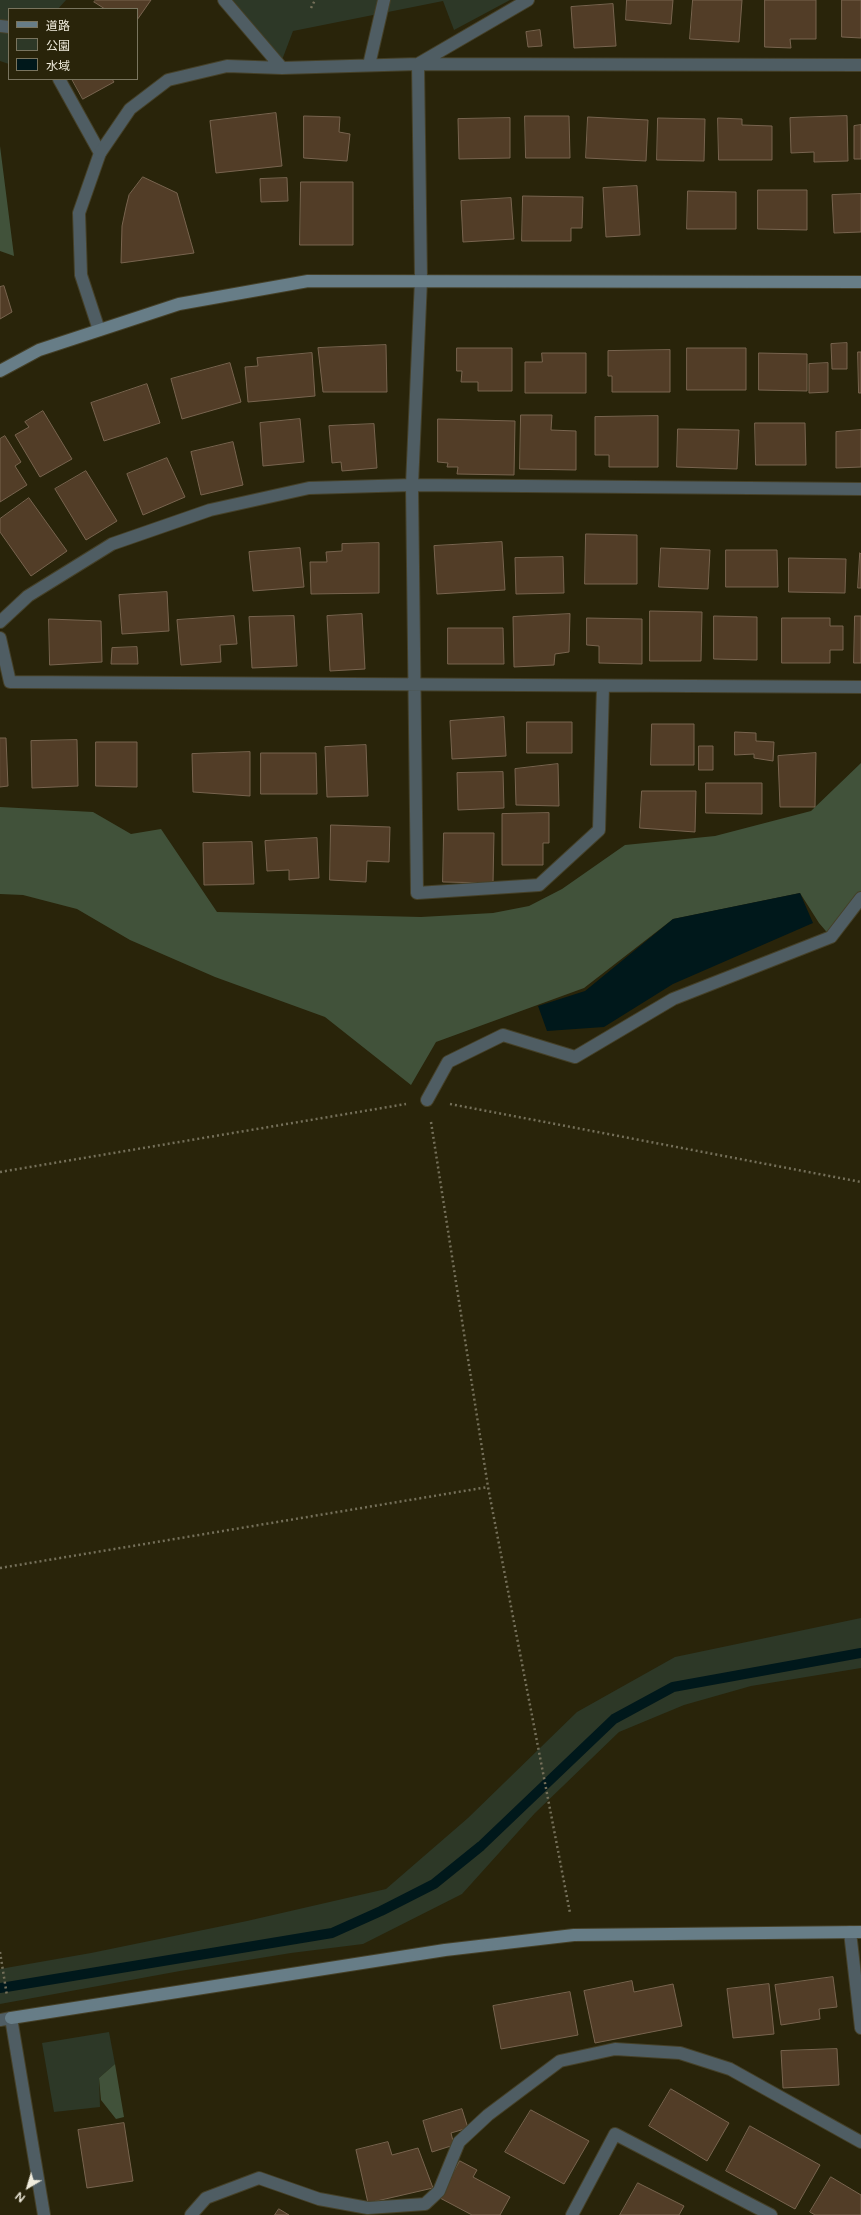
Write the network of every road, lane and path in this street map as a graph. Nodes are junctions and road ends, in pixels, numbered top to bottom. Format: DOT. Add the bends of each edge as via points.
graph roads {
  1 [pos="224,0"];
  2 [pos="315,0"];
  3 [pos="384,0"];
  4 [pos="528,0"];
  5 [pos="311,8"];
  6 [pos="418,64"];
  7 [pos="370,65"];
  8 [pos="861,65"];
  9 [pos="282,68"];
  10 [pos="60,80"];
  11 [pos="100,153"];
  12 [pos="421,280"];
  13 [pos="861,282"];
  14 [pos="99,330"];
  15 [pos="0,371"];
  16 [pos="412,485"];
  17 [pos="861,489"];
  18 [pos="0,622"];
  19 [pos="0,638"];
  20 [pos="414,685"];
  21 [pos="603,686"];
  22 [pos="861,687"];
  23 [pos="861,898"];
  24 [pos="428,1100"];
  25 [pos="0,1172"];
  26 [pos="861,1182"];
  27 [pos="488,1487"];
  28 [pos="0,1568"];
  29 [pos="855,1932"];
  30 [pos="574,1935"];
  31 [pos="0,1952"];
  32 [pos="1,1957"];
  33 [pos="8,2002"];
  34 [pos="5,2019"];
  35 [pos="861,2028"];
  36 [pos="861,2142"];
  37 [pos="44,2215"];
  38 [pos="191,2215"];
  39 [pos="572,2215"];
  40 [pos="771,2215"];
  1 -- 9 [label="street"];
  2 -- 5 [label="path"];
  3 -- 7 [label="street"];
  4 -- 6 [label="street"];
  6 -- 7 [label="street"];
  6 -- 8 [label="street"];
  6 -- 12 [label="street"];
  7 -- 9 [label="street"];
  9 -- 11 [label="street" via="227,66 168,80 130,109"];
  10 -- 11 [label="street"];
  11 -- 14 [label="street" via="79,213 81,276"];
  12 -- 13 [label="street"];
  12 -- 14 [label="street" via="308,281 179,304"];
  12 -- 16 [label="street"];
  14 -- 15 [label="street" via="39,350"];
  16 -- 17 [label="street"];
  16 -- 18 [label="street" via="309,488 210,510 112,544 28,596"];
  16 -- 20 [label="street"];
  19 -- 20 [label="street" via="10,682"];
  20 -- 21 [label="street"];
  20 -- 21 [label="street" via="416,894 539,885 599,830"];
  21 -- 22 [label="street"];
  23 -- 24 [label="street" via="831,937 673,999 575,1057 503,1035 448,1062"];
  24 -- 25 [label="path"];
  24 -- 26 [label="path"];
  24 -- 27 [label="path"];
  27 -- 28 [label="path"];
  27 -- 30 [label="path"];
  29 -- 30 [label="street"];
  29 -- 35 [label="street"];
  30 -- 34 [label="street" via="445,1950"];
  31 -- 32 [label="path"];
  32 -- 33 [label="path"];
  34 -- 37 [label="street"];
  36 -- 38 [label="street" via="730,2069 680,2053 615,2049 560,2061 488,2115 459,2142 439,2191 425,2204 368,2208 319,2199 258,2178 206,2198"];
  39 -- 40 [label="street" via="615,2134"];
}
